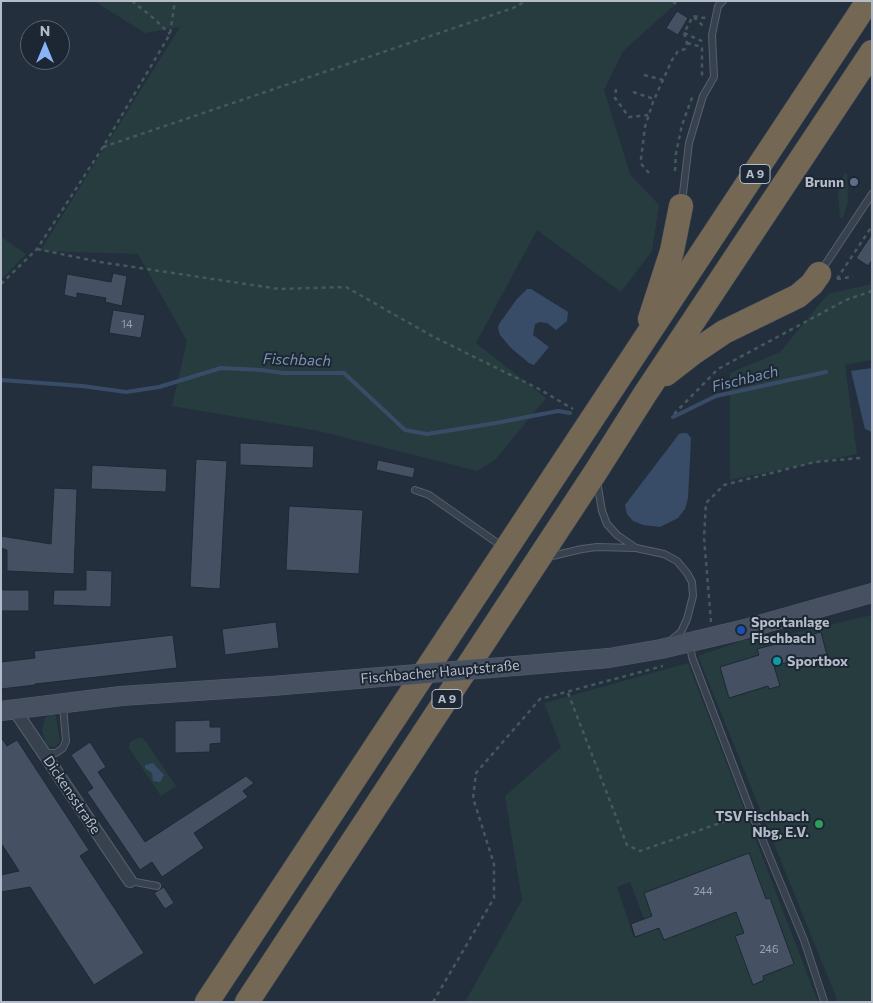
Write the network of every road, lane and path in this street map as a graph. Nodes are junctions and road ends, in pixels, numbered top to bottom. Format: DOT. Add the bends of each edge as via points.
graph roads {
  1 [pos="132,1"];
  2 [pos="175,1"];
  3 [pos="526,1"];
  4 [pos="673,1"];
  5 [pos="723,1"];
  6 [pos="868,1"];
  7 [pos="676,4"];
  8 [pos="710,9"];
  9 [pos="693,16"];
  10 [pos="684,33"];
  11 [pos="170,34"];
  12 [pos="712,35"];
  13 [pos="706,42"];
  14 [pos="687,43"];
  15 [pos="702,47"];
  16 [pos="872,52"];
  17 [pos="644,75"];
  18 [pos="663,80"];
  19 [pos="616,89"];
  20 [pos="633,92"];
  21 [pos="654,99"];
  22 [pos="649,115"];
  23 [pos="103,147"];
  24 [pos="649,173"];
  25 [pos="872,194"];
  26 [pos="681,206"];
  27 [pos="872,226"];
  28 [pos="38,249"];
  29 [pos="827,272"];
  30 [pos="852,276"];
  31 [pos="1,284"];
  32 [pos="872,291"];
  33 [pos="640,346"];
  34 [pos="644,394"];
  35 [pos="573,409"];
  36 [pos="674,414"];
  37 [pos="860,458"];
  38 [pos="596,473"];
  39 [pos="415,490"];
  40 [pos="636,548"];
  41 [pos="506,549"];
  42 [pos="538,560"];
  43 [pos="872,593"];
  44 [pos="712,638"];
  45 [pos="690,643"];
  46 [pos="662,657"];
  47 [pos="568,693"];
  48 [pos="62,703"];
  49 [pos="8,710"];
  50 [pos="43,753"];
  51 [pos="751,812"];
  52 [pos="130,881"];
  53 [pos="157,886"];
  54 [pos="824,1001"];
  55 [pos="207,1002"];
  56 [pos="247,1002"];
  57 [pos="433,1002"];
  1 -- 11 [label="path"];
  2 -- 11 [label="path"];
  3 -- 23 [label="path"];
  4 -- 7 [label="path"];
  5 -- 12 [label="lane" via="718,6"];
  6 -- 33 [label="highway, A 9"];
  8 -- 9 [label="path" via="704,18"];
  9 -- 10 [label="path"];
  9 -- 12 [label="path"];
  10 -- 13 [label="path"];
  10 -- 14 [label="path"];
  11 -- 23 [label="path"];
  12 -- 26 [label="lane" via="714,77 703,96 689,143"];
  14 -- 15 [label="path"];
  14 -- 18 [label="path" via="672,60"];
  16 -- 34 [label="highway, A 9"];
  17 -- 18 [label="path"];
  18 -- 21 [label="path"];
  19 -- 22 [label="path" via="615,98 629,116"];
  20 -- 21 [label="path"];
  21 -- 22 [label="path"];
  22 -- 24 [label="path" via="641,159"];
  23 -- 28 [label="path"];
  25 -- 29 [label="lane"];
  26 -- 33 [label="highway" via="672,250"];
  27 -- 29 [label="path"];
  28 -- 31 [label="path"];
  28 -- 35 [label="path" via="100,262 279,289 346,287"];
  29 -- 30 [label="path" via="846,278"];
  29 -- 34 [label="highway" via="798,296 724,332"];
  32 -- 36 [label="path" via="846,300 718,369"];
  33 -- 41 [label="highway, A 9"];
  34 -- 38 [label="highway, A 9"];
  37 -- 44 [label="path" via="815,462 724,485 706,504 704,537"];
  38 -- 40 [label="lane" via="607,524"];
  38 -- 42 [label="highway, A 9"];
  39 -- 41 [label="lane" via="429,495"];
  40 -- 42 [label="lane" via="597,547"];
  40 -- 46 [label="lane" via="664,554 677,561 692,582 694,596 687,619"];
  41 -- 55 [label="highway, A 9"];
  42 -- 56 [label="highway, A 9"];
  43 -- 44 [label="main road, Fischbacher Hauptstraße"];
  44 -- 45 [label="main road, Fischbacher Hauptstraße"];
  45 -- 46 [label="main road, Fischbacher Hauptstraße"];
  45 -- 51 [label="lane" via="692,657"];
  46 -- 47 [label="path"];
  46 -- 48 [label="main road, Fischbacher Hauptstraße, bridge" via="609,658"];
  47 -- 51 [label="path" via="627,844 640,850"];
  47 -- 57 [label="path" via="540,700 476,773 473,798 494,864 494,898"];
  48 -- 49 [label="main road, Fischbacher Hauptstraße"];
  48 -- 50 [label="lane" via="66,741 56,753"];
  49 -- 50 [label="street, Dickensstraße"];
  50 -- 52 [label="street, Dickensstraße"];
  51 -- 54 [label="lane" via="804,940"];
  52 -- 53 [label="lane"];
}
